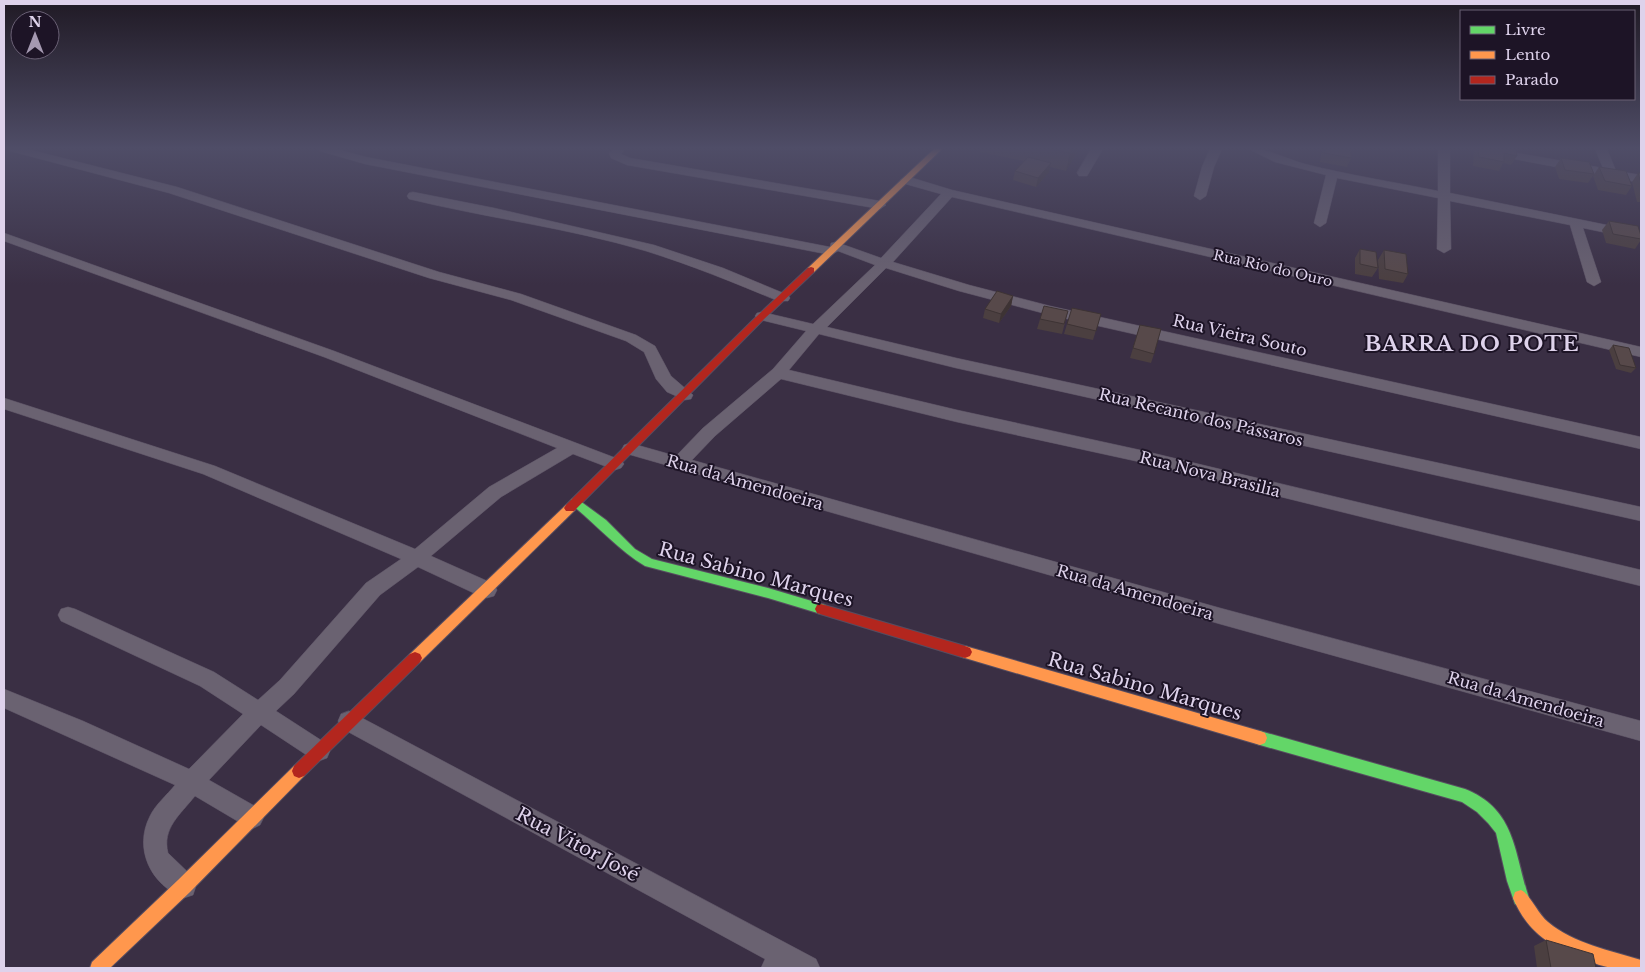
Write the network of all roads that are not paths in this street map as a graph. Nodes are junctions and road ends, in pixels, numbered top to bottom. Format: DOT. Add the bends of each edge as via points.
graph roads {
  1 [pos="185,194"];
  2 [pos="548,194"];
  3 [pos="818,194"];
  4 [pos="891,194"];
  5 [pos="948,194"];
  6 [pos="955,194"];
  7 [pos="1327,194"];
  8 [pos="1435,194"];
  9 [pos="413,196"];
  10 [pos="1443,196"];
  11 [pos="880,205"];
  12 [pos="1575,222"];
  13 [pos="1320,223"];
  14 [pos="1641,236"];
  15 [pos="4,237"];
  16 [pos="833,248"];
  17 [pos="1444,249"];
  18 [pos="883,264"];
  19 [pos="1594,282"];
  20 [pos="783,298"];
  21 [pos="762,316"];
  22 [pos="815,330"];
  23 [pos="1641,352"];
  24 [pos="778,373"];
  25 [pos="686,395"];
  26 [pos="4,403"];
  27 [pos="1641,443"];
  28 [pos="573,447"];
  29 [pos="630,449"];
  30 [pos="679,463"];
  31 [pos="615,464"];
  32 [pos="576,502"];
  33 [pos="1641,514"];
  34 [pos="416,558"];
  35 [pos="1641,578"];
  36 [pos="487,590"];
  37 [pos="68,615"];
  38 [pos="4,698"];
  39 [pos="259,714"];
  40 [pos="349,721"];
  41 [pos="1641,731"];
  42 [pos="319,751"];
  43 [pos="192,782"];
  44 [pos="252,817"];
  45 [pos="184,886"];
  46 [pos="778,961"];
  47 [pos="98,968"];
  48 [pos="807,968"];
  49 [pos="1641,968"];
  1 -- 25 [label="street" via="434,275 516,297 630,338 650,349 664,379"];
  2 -- 16 [label="street, Rua Vieira Souto"];
  3 -- 11 [label="street"];
  4 -- 11 [label="main road"];
  5 -- 18 [label="street"];
  6 -- 23 [label="street, Rua Rio do Ouro"];
  7 -- 13 [label="street"];
  8 -- 10 [label="street"];
  9 -- 20 [label="street" via="649,248 718,270"];
  10 -- 12 [label="street"];
  10 -- 17 [label="street"];
  11 -- 16 [label="main road"];
  12 -- 14 [label="street"];
  12 -- 19 [label="street"];
  15 -- 28 [label="street"];
  16 -- 18 [label="street, Rua Vieira Souto"];
  16 -- 20 [label="main road"];
  18 -- 22 [label="street"];
  18 -- 27 [label="street, Rua Vieira Souto" via="1086,319"];
  20 -- 21 [label="main road"];
  21 -- 22 [label="street, Rua Recanto dos Pássaros"];
  21 -- 25 [label="main road"];
  22 -- 24 [label="street"];
  22 -- 33 [label="street, Rua Recanto dos Pássaros"];
  24 -- 30 [label="street" via="709,432"];
  24 -- 35 [label="street, Rua Nova Brasilia" via="1140,456"];
  25 -- 29 [label="main road"];
  26 -- 34 [label="street" via="209,470"];
  28 -- 31 [label="street"];
  28 -- 34 [label="street" via="495,492"];
  29 -- 30 [label="street, Rua da Amendoeira"];
  29 -- 31 [label="main road"];
  30 -- 41 [label="street, Rua da Amendoeira"];
  31 -- 32 [label="main road"];
  32 -- 36 [label="main road"];
  32 -- 49 [label="main road, Rua Sabino Marques" via="630,552 649,563 768,593 1480,802 1502,826 1519,895 1531,919 1556,939"];
  34 -- 36 [label="street"];
  34 -- 39 [label="street" via="373,589"];
  36 -- 40 [label="main road"];
  37 -- 39 [label="street" via="207,678"];
  38 -- 43 [label="street"];
  39 -- 42 [label="street"];
  39 -- 43 [label="street"];
  40 -- 42 [label="main road"];
  40 -- 46 [label="street, Rua Vitor José"];
  42 -- 44 [label="main road"];
  43 -- 44 [label="street"];
  43 -- 45 [label="street" via="159,822 155,836 157,859"];
  44 -- 45 [label="main road"];
  45 -- 47 [label="main road"];
  46 -- 48 [label="street, Rua Vitor José"];
}
